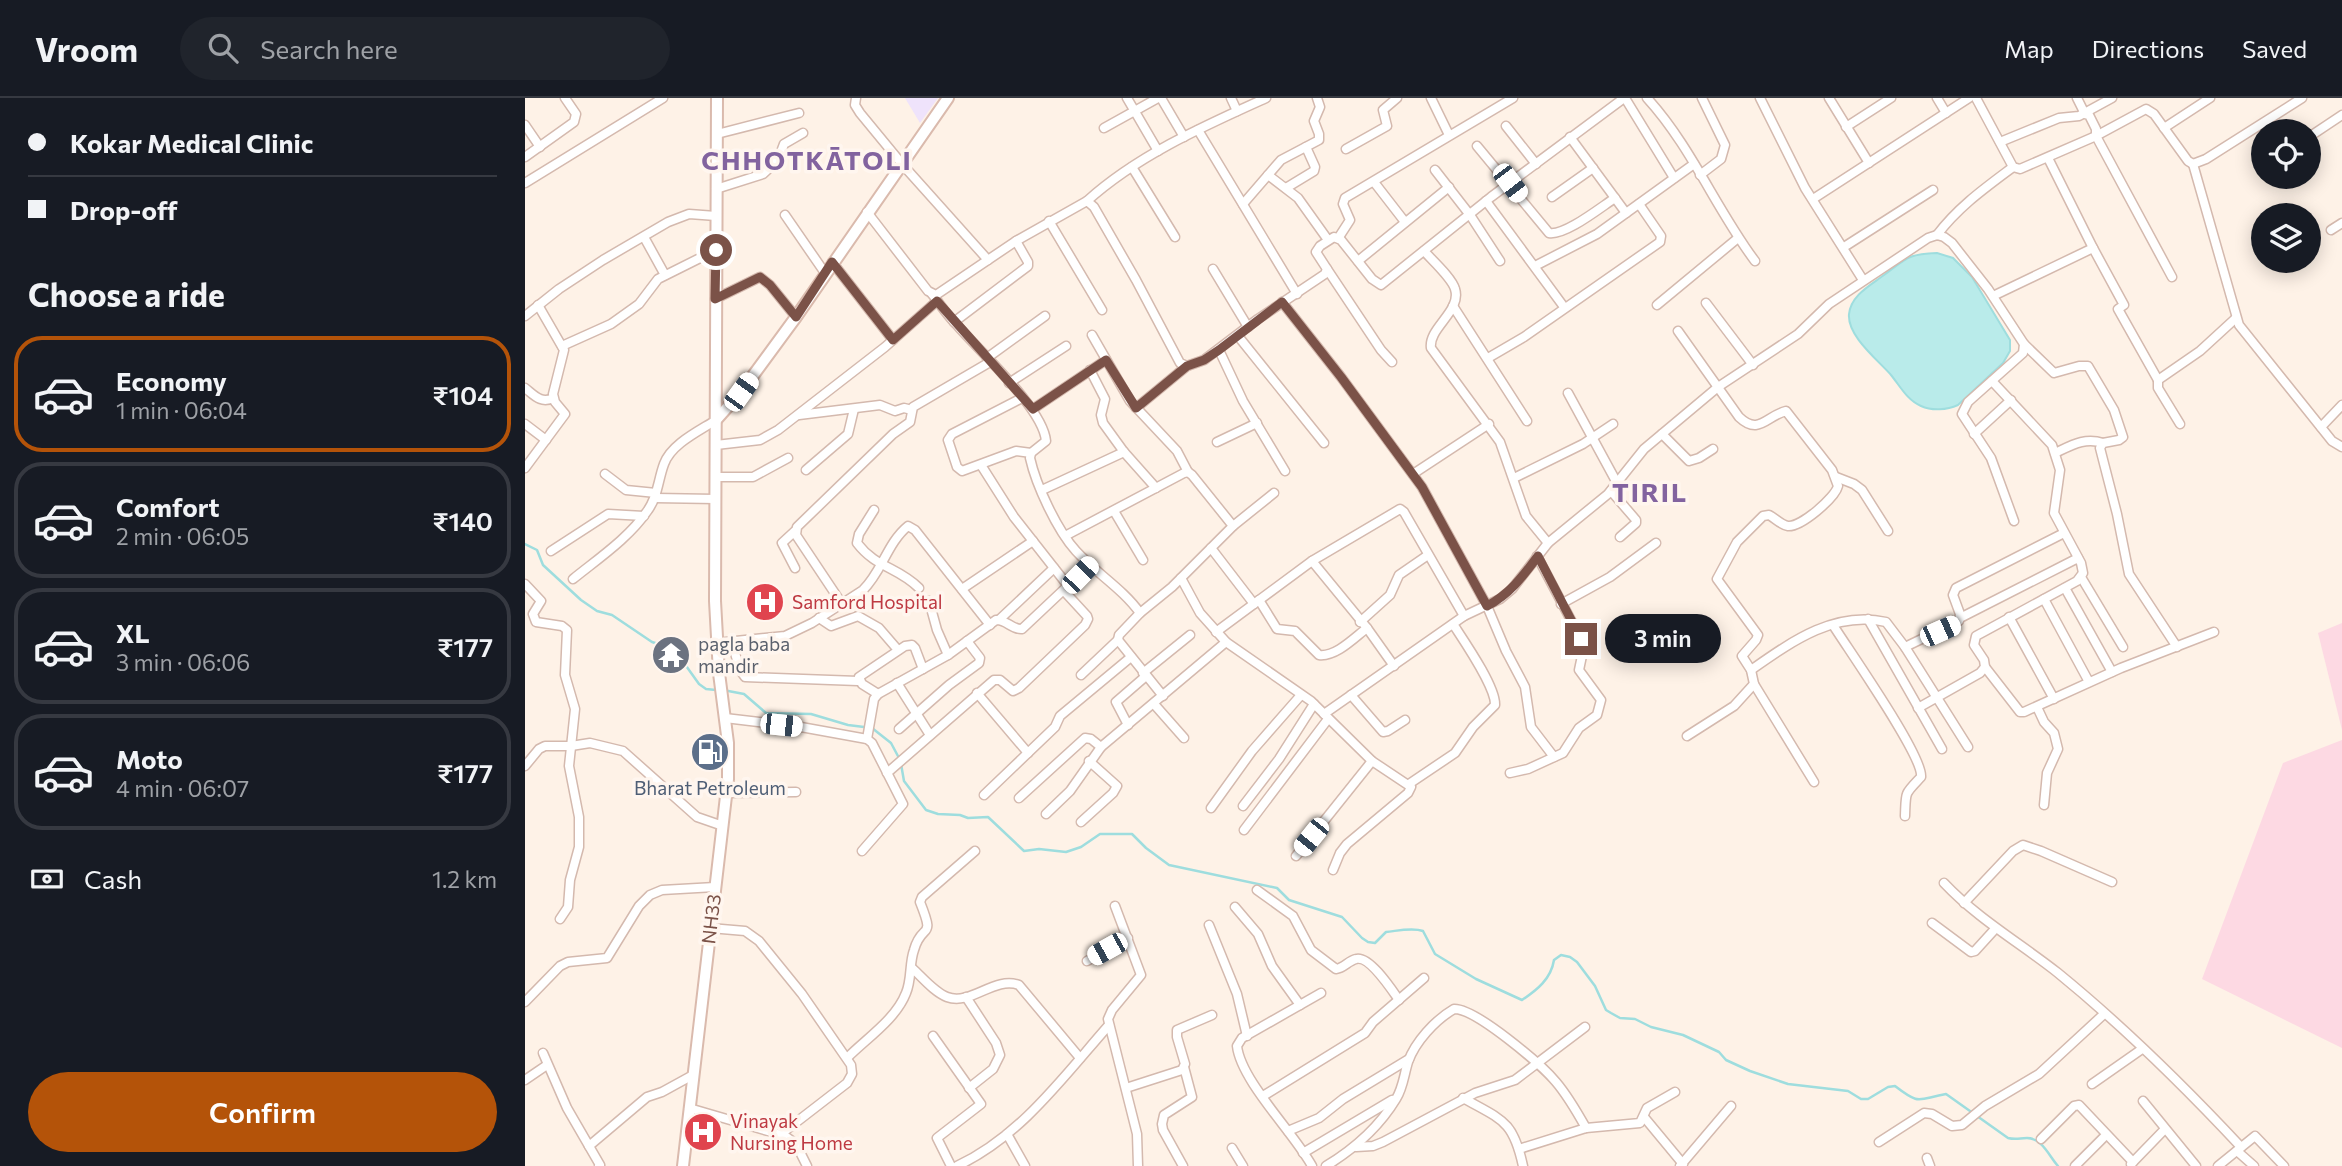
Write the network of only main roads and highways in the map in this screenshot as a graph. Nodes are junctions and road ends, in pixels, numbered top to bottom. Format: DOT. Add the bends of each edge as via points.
graph roads {
  1 [pos="717,98"];
  2 [pos="948,98"];
  3 [pos="716,420"];
  4 [pos="683,1166"];
  1 -- 3 [label="main road, NH33"];
  2 -- 3 [label="main road" via="796,317"];
  3 -- 4 [label="main road, NH33" via="716,643 728,757 727,793"];
}
